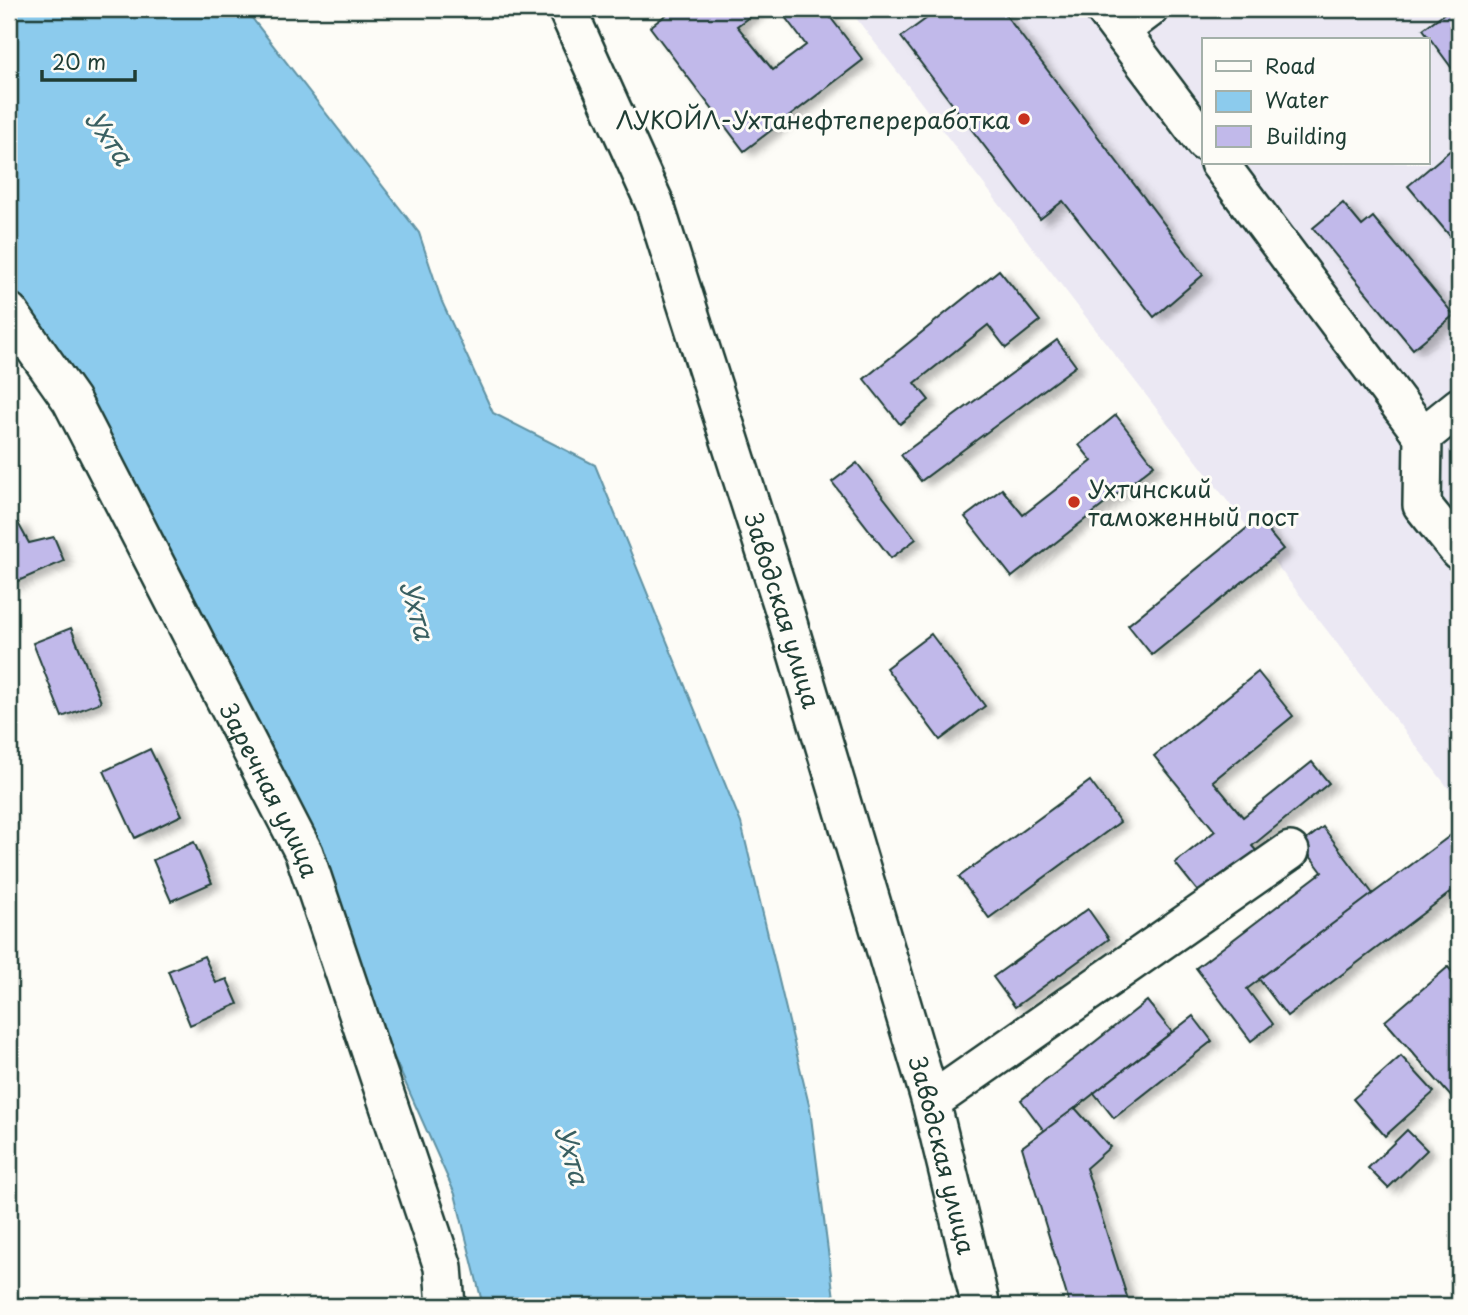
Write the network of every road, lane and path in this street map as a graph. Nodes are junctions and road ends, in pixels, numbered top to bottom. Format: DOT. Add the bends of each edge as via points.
graph roads {
  1 [pos="567,9"];
  2 [pos="1149,9"];
  3 [pos="1112,20"];
  4 [pos="1202,139"];
  5 [pos="1220,164"];
  6 [pos="9,312"];
  7 [pos="1459,407"];
  8 [pos="1423,436"];
  9 [pos="1459,551"];
  10 [pos="1290,850"];
  11 [pos="931,1102"];
  12 [pos="446,1306"];
  13 [pos="981,1306"];
  1 -- 11 [label="street, Заводская улица" via="654,202 785,613"];
  2 -- 3 [label="street"];
  3 -- 4 [label="street"];
  5 -- 8 [label="street"];
  6 -- 12 [label="street, Заречная улица" via="71,400 304,853 443,1267"];
  7 -- 8 [label="street"];
  8 -- 9 [label="street" via="1422,505"];
  10 -- 11 [label="street"];
  11 -- 13 [label="street, Заводская улица"];
}
